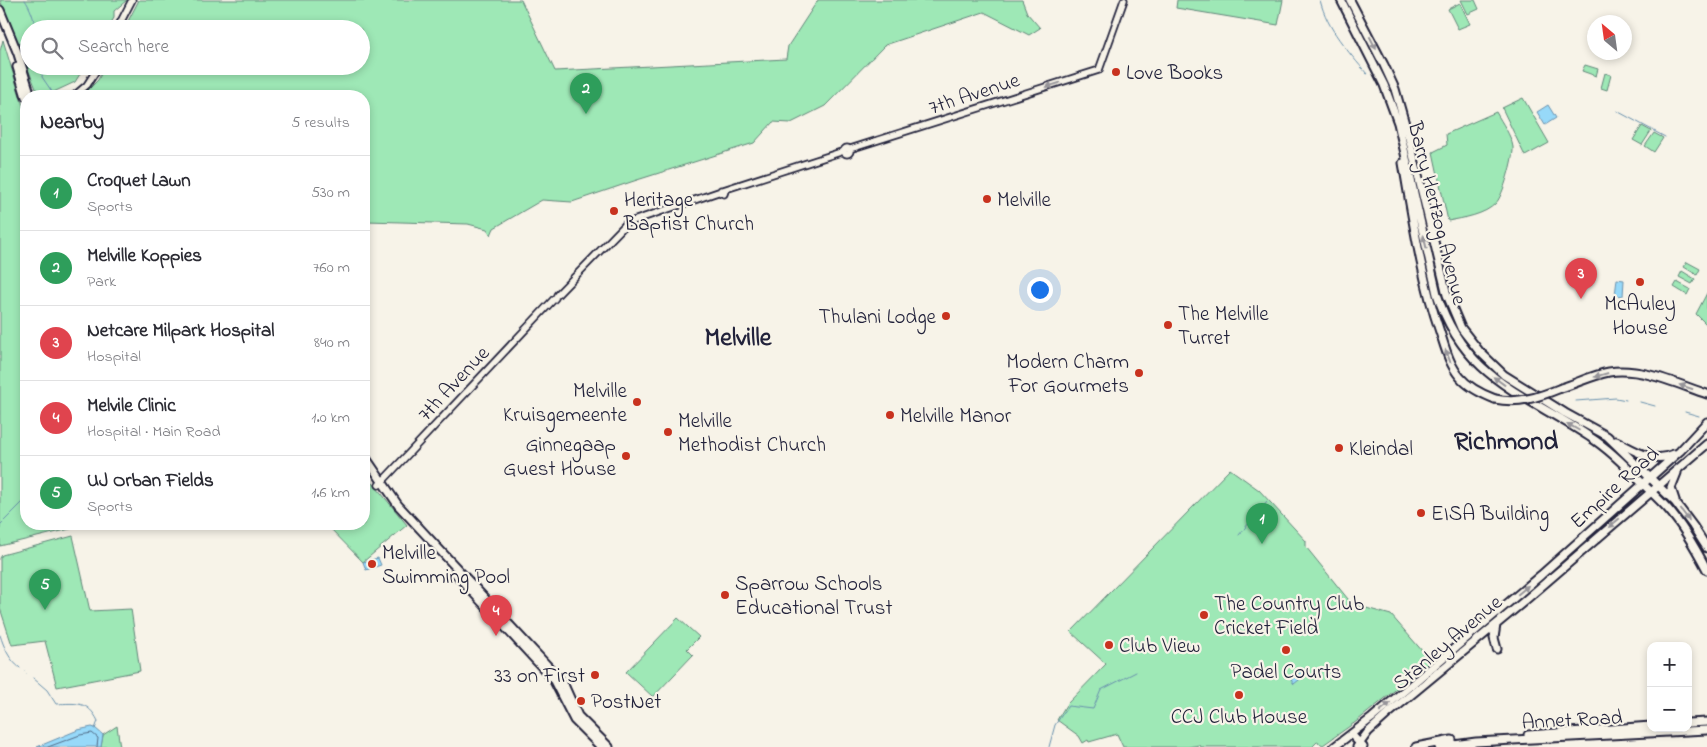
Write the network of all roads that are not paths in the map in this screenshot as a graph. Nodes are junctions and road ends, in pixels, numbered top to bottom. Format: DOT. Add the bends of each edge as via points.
graph roads {
  1 [pos="132,0"];
  2 [pos="1124,0"];
  3 [pos="1341,0"];
  4 [pos="1350,0"];
  5 [pos="0,10"];
  6 [pos="0,20"];
  7 [pos="122,20"];
  8 [pos="20,60"];
  9 [pos="24,75"];
  10 [pos="93,75"];
  11 [pos="24,90"];
  12 [pos="29,90"];
  13 [pos="81,90"];
  14 [pos="1398,123"];
  15 [pos="1707,394"];
  16 [pos="1707,422"];
  17 [pos="1607,436"];
  18 [pos="1707,444"];
  19 [pos="1680,451"];
  20 [pos="370,466"];
  21 [pos="1679,468"];
  22 [pos="370,469"];
  23 [pos="1650,477"];
  24 [pos="380,484"];
  25 [pos="1643,484"];
  26 [pos="1659,485"];
  27 [pos="1652,492"];
  28 [pos="1675,502"];
  29 [pos="1707,548"];
  30 [pos="1707,570"];
  31 [pos="1559,571"];
  32 [pos="1541,575"];
  33 [pos="1496,624"];
  34 [pos="1497,648"];
  35 [pos="576,718"];
  36 [pos="1707,722"];
  37 [pos="1692,723"];
  38 [pos="1647,726"];
  39 [pos="1707,730"];
  40 [pos="1351,734"];
  41 [pos="1360,746"];
  42 [pos="601,747"];
  43 [pos="609,747"];
  44 [pos="1334,747"];
  45 [pos="1416,747"];
  46 [pos="1439,747"];
  1 -- 7 [label="street"];
  2 -- 24 [label="street, 7th Avenue, one-way" via="1099,70 627,223"];
  3 -- 14 [label="main road, Barry Hertzog Avenue" via="1384,85"];
  4 -- 17 [label="main road, Barry Hertzog Avenue, one-way" via="1397,96 1447,295 1461,328 1479,352 1504,375"];
  5 -- 8 [label="main road"];
  6 -- 11 [label="main road"];
  9 -- 12 [label="main road"];
  10 -- 13 [label="street"];
  15 -- 14 [label="main road, one-way, bridge" via="1642,373 1625,371 1609,372 1528,400 1512,402 1475,390 1461,379 1444,344 1422,272"];
  25 -- 14 [label="main road, Barry Hertzog Avenue, one-way" via="1591,438 1495,379 1458,339 1437,294"];
  16 -- 19 [label="main road, Empire Road"];
  17 -- 19 [label="main road" via="1652,457 1666,457"];
  17 -- 23 [label="main road, Barry Hertzog Avenue"];
  18 -- 21 [label="main road, Empire Road"];
  19 -- 23 [label="main road, Empire Road"];
  20 -- 24 [label="main road"];
  21 -- 26 [label="main road, Empire Road"];
  21 -- 28 [label="main road" via="1672,484"];
  22 -- 24 [label="main road"];
  23 -- 25 [label="main road, Empire Road"];
  23 -- 26 [label="main road, Barry Hertzog Avenue"];
  24 -- 35 [label="main road" via="391,502 553,679"];
  25 -- 27 [label="main road, Barry Hertzog Avenue"];
  25 -- 32 [label="main road, Empire Road"];
  26 -- 27 [label="main road, Empire Road"];
  26 -- 28 [label="main road, Barry Hertzog Avenue"];
  27 -- 30 [label="main road, Barry Hertzog Avenue" via="1685,531"];
  27 -- 31 [label="main road, Empire Road, one-way"];
  28 -- 29 [label="main road, Barry Hertzog Avenue, one-way"];
  31 -- 33 [label="main road, Stanley Avenue"];
  40 -- 32 [label="main road, Stanley Avenue, one-way"];
  33 -- 34 [label="main road" via="1494,638"];
  33 -- 41 [label="main road, Stanley Avenue" via="1370,730"];
  35 -- 42 [label="main road"];
  35 -- 43 [label="main road"];
  36 -- 37 [label="main road"];
  38 -- 45 [label="main road, Annet Road" via="1452,740"];
  39 -- 46 [label="main road, Annet Road"];
  40 -- 41 [label="main road"];
  40 -- 44 [label="main road, Stanley Avenue"];
}
